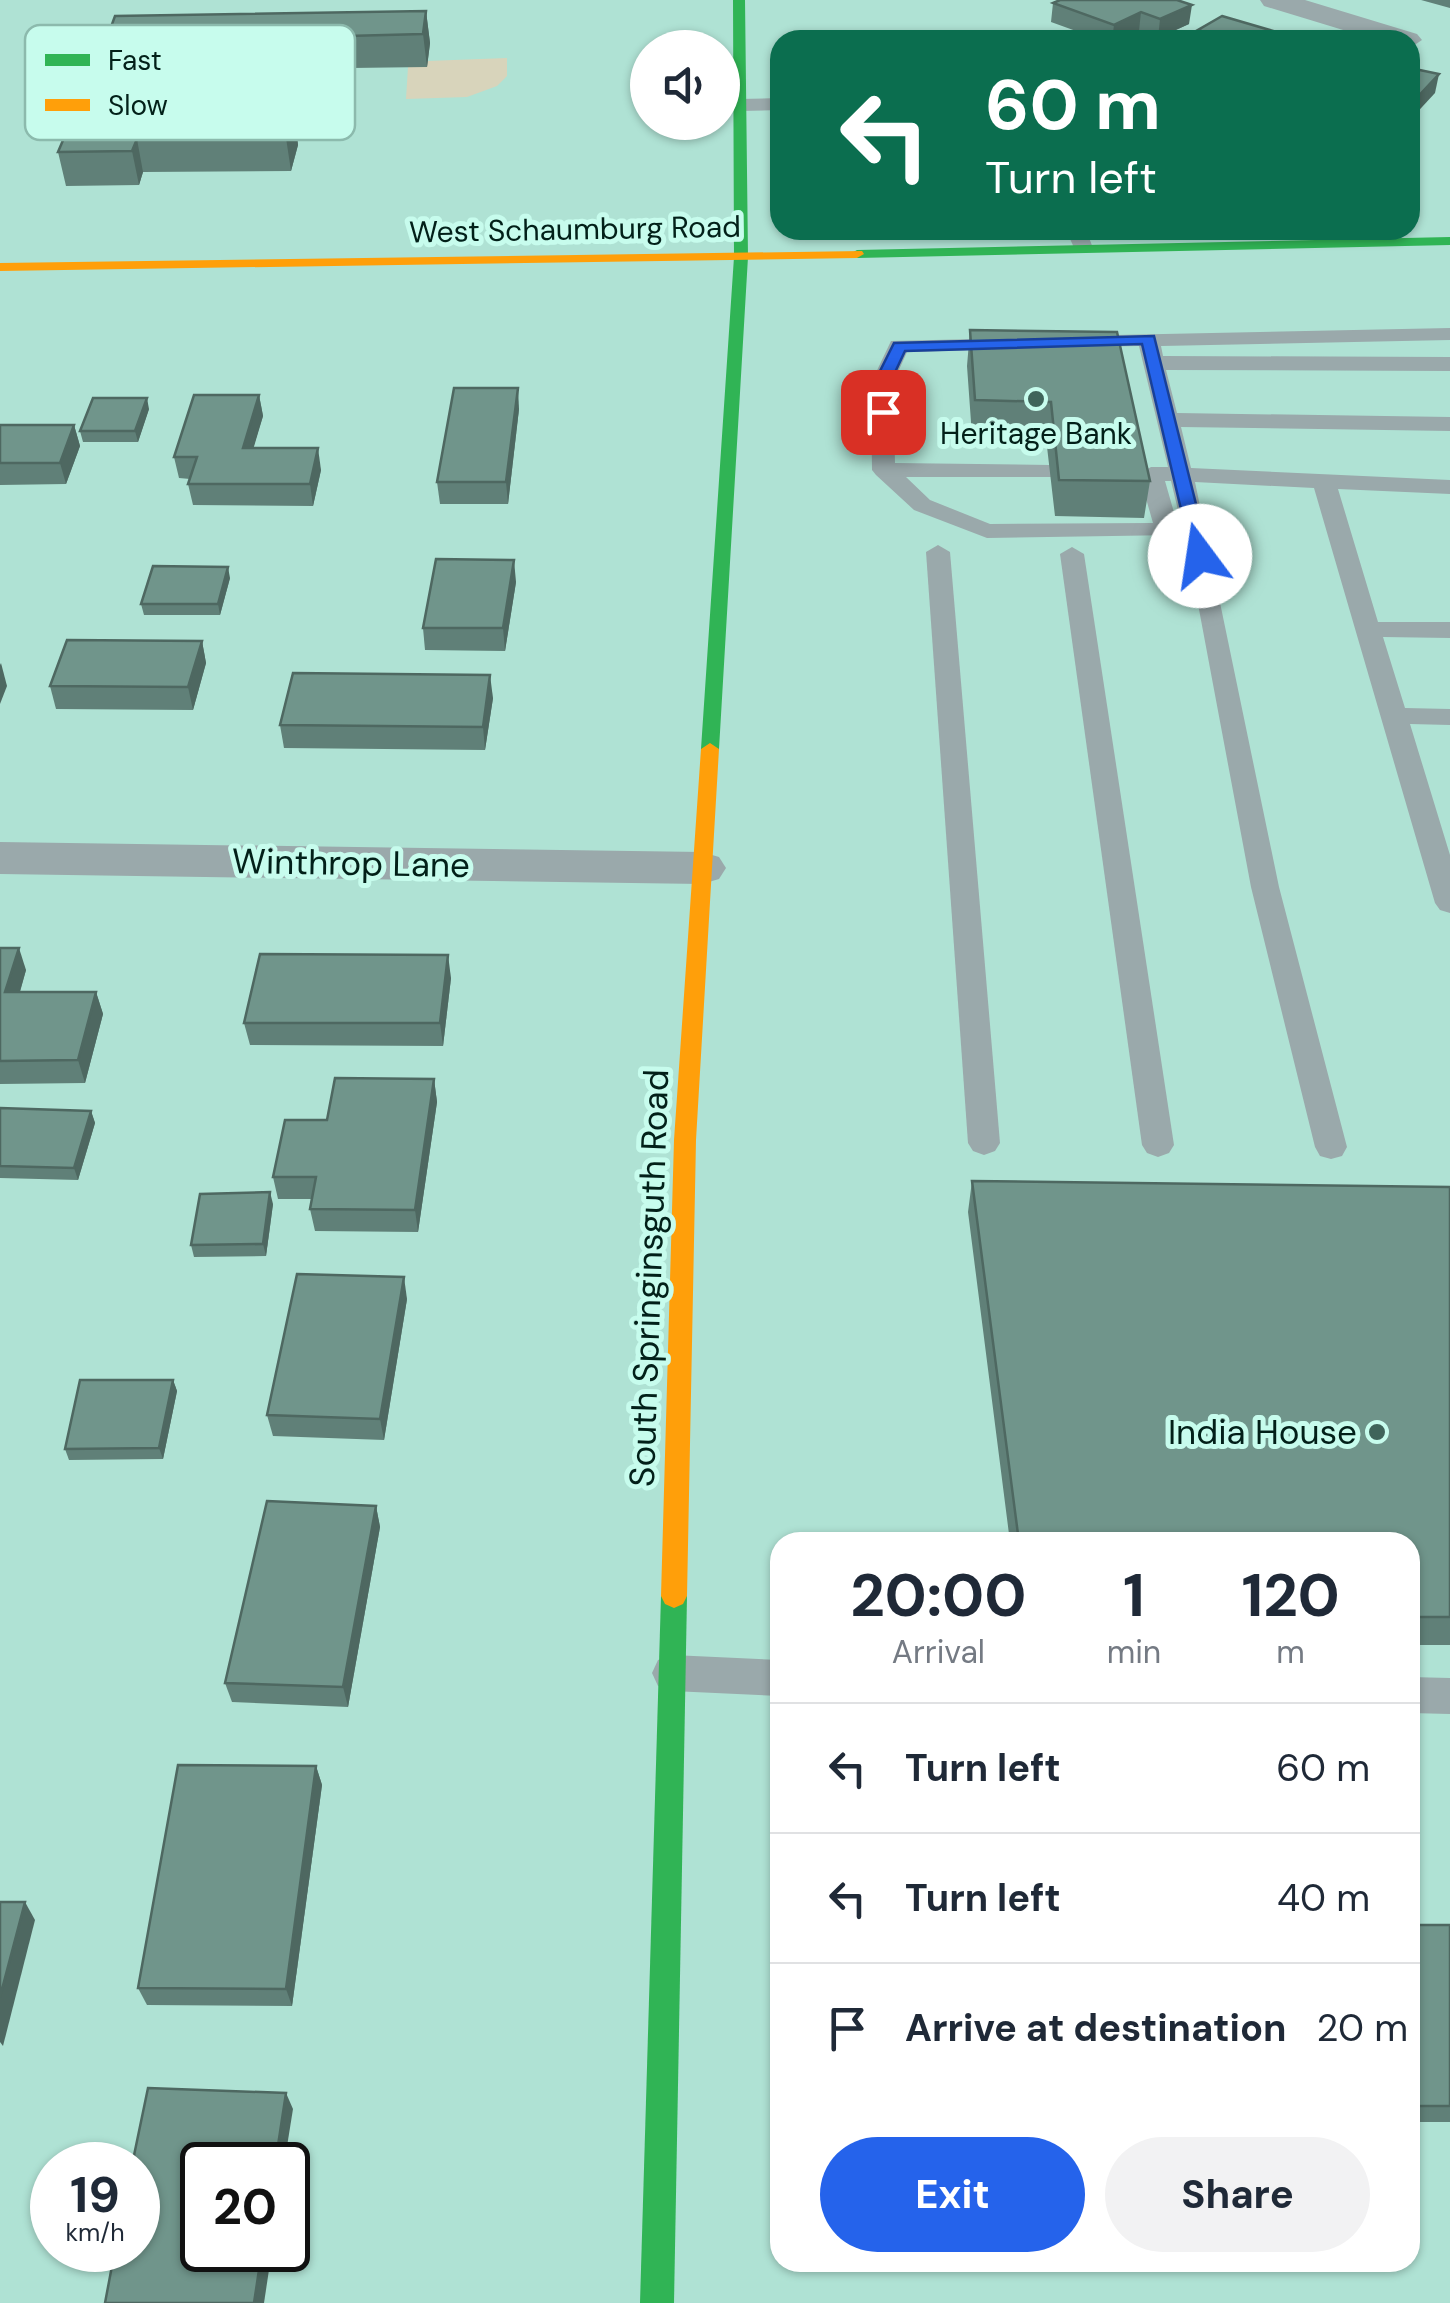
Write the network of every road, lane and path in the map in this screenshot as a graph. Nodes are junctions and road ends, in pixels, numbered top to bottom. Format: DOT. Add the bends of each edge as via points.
graph roads {
  1 [pos="739,0"];
  2 [pos="1274,0"];
  3 [pos="739,30"];
  4 [pos="1377,30"];
  5 [pos="770,104"];
  6 [pos="740,106"];
  7 [pos="1059,240"];
  8 [pos="1264,240"];
  9 [pos="1450,241"];
  10 [pos="741,256"];
  11 [pos="0,267"];
  12 [pos="1450,334"];
  13 [pos="1148,339"];
  14 [pos="1154,363"];
  15 [pos="1450,364"];
  16 [pos="1168,420"];
  17 [pos="1450,424"];
  18 [pos="884,470"];
  19 [pos="1050,472"];
  20 [pos="1180,474"];
  21 [pos="1324,482"];
  22 [pos="1450,487"];
  23 [pos="938,552"];
  24 [pos="1072,554"];
  25 [pos="1366,628"];
  26 [pos="1450,630"];
  27 [pos="1392,716"];
  28 [pos="1450,717"];
  29 [pos="1418,800"];
  30 [pos="1450,801"];
  31 [pos="0,858"];
  32 [pos="702,868"];
  33 [pos="1450,903"];
  34 [pos="984,1144"];
  35 [pos="1158,1145"];
  36 [pos="1331,1147"];
  37 [pos="672,1673"];
  38 [pos="770,1678"];
  39 [pos="1420,1696"];
  40 [pos="1450,1696"];
  41 [pos="657,2303"];
  1 -- 3 [label="street, South Springinsguth Road"];
  2 -- 4 [label="street"];
  5 -- 6 [label="lane"];
  6 -- 10 [label="street, South Springinsguth Road"];
  7 -- 10 [label="street, West Schaumburg Road"];
  8 -- 9 [label="street, West Schaumburg Road"];
  10 -- 11 [label="street, West Schaumburg Road"];
  10 -- 32 [label="street, South Springinsguth Road"];
  12 -- 13 [label="lane"];
  13 -- 14 [label="lane"];
  13 -- 18 [label="lane" via="899,346 882,383"];
  14 -- 15 [label="lane"];
  14 -- 16 [label="lane"];
  16 -- 17 [label="lane"];
  16 -- 20 [label="lane"];
  18 -- 19 [label="lane"];
  18 -- 20 [label="lane" via="922,505 987,530 1168,530 1142,473"];
  20 -- 21 [label="lane"];
  20 -- 36 [label="lane" via="1265,886"];
  21 -- 22 [label="lane"];
  21 -- 25 [label="lane"];
  23 -- 34 [label="lane"];
  24 -- 35 [label="lane"];
  25 -- 26 [label="lane"];
  25 -- 27 [label="lane"];
  27 -- 28 [label="lane"];
  27 -- 29 [label="lane"];
  29 -- 30 [label="lane"];
  29 -- 33 [label="lane"];
  31 -- 32 [label="street, Winthrop Lane"];
  32 -- 37 [label="street, South Springinsguth Road" via="685,1140"];
  37 -- 38 [label="lane"];
  37 -- 41 [label="street, South Springinsguth Road"];
  39 -- 40 [label="lane"];
}
